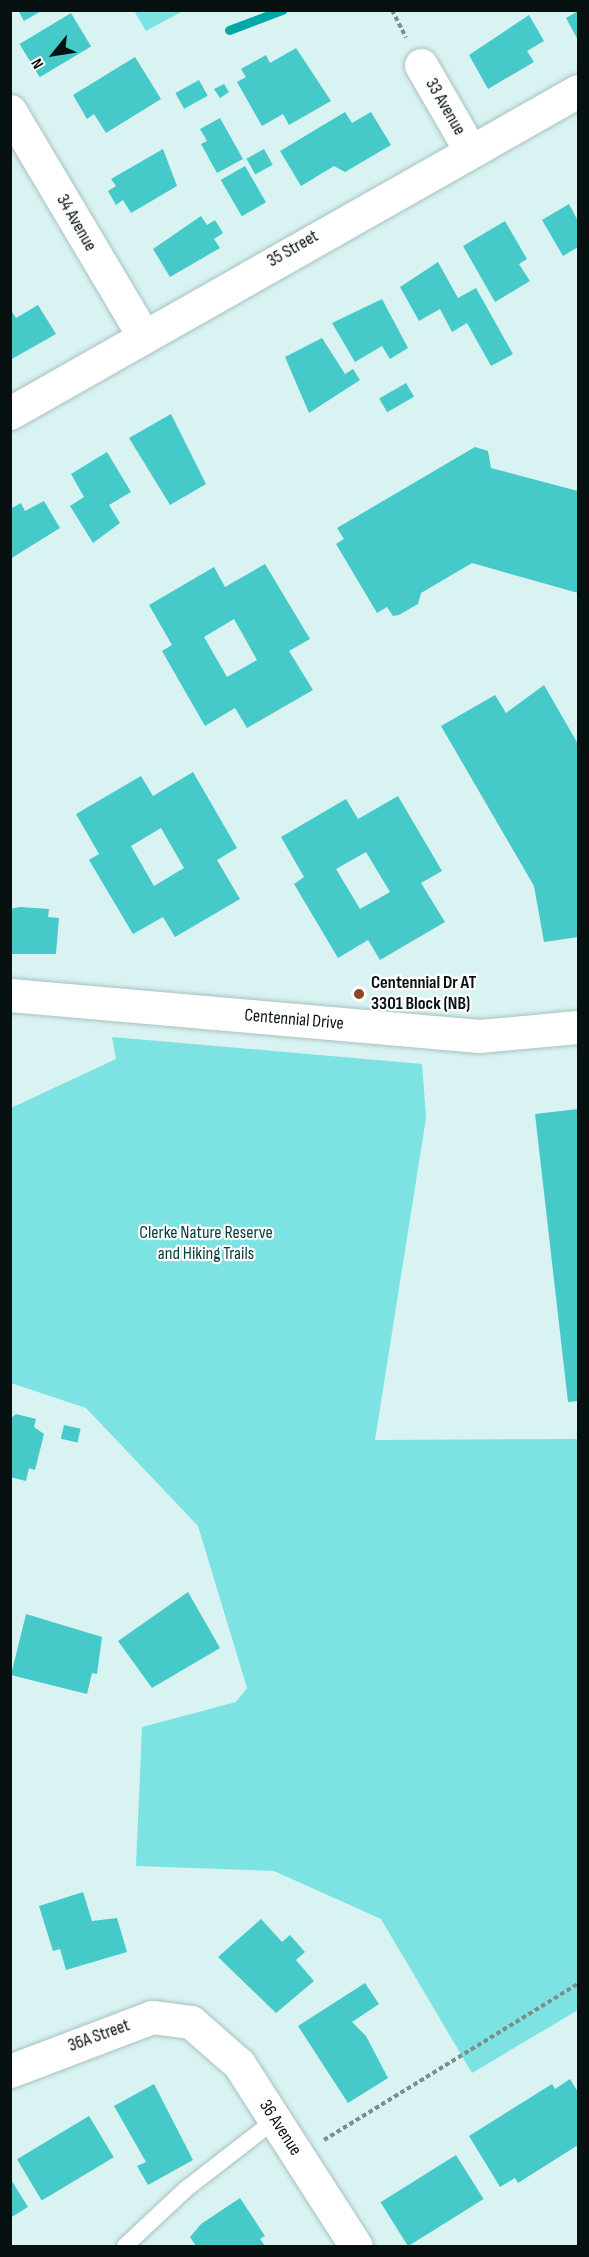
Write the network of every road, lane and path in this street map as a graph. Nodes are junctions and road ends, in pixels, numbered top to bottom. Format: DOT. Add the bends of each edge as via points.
graph roads {
  1 [pos="421,65"];
  2 [pos="579,90"];
  3 [pos="10,111"];
  4 [pos="469,148"];
  5 [pos="143,335"];
  6 [pos="10,413"];
  7 [pos="10,995"];
  8 [pos="579,1027"];
  9 [pos="579,1984"];
  10 [pos="191,2022"];
  11 [pos="10,2071"];
  12 [pos="275,2120"];
  13 [pos="298,2156"];
  14 [pos="126,2247"];
  15 [pos="356,2247"];
  1 -- 4 [label="street, 33 Avenue"];
  2 -- 4 [label="street, 35 Street"];
  3 -- 5 [label="street, 34 Avenue"];
  4 -- 5 [label="street, 35 Street"];
  5 -- 6 [label="street, 35 Street"];
  7 -- 8 [label="street, Centennial Drive" via="478,1036"];
  9 -- 13 [label="path"];
  10 -- 11 [label="street, 36A Street" via="152,2017"];
  10 -- 12 [label="street, 36 Avenue" via="239,2064"];
  12 -- 13 [label="street, 36 Avenue"];
  12 -- 14 [label="lane" via="186,2189"];
  13 -- 15 [label="street, 36 Avenue"];
}
